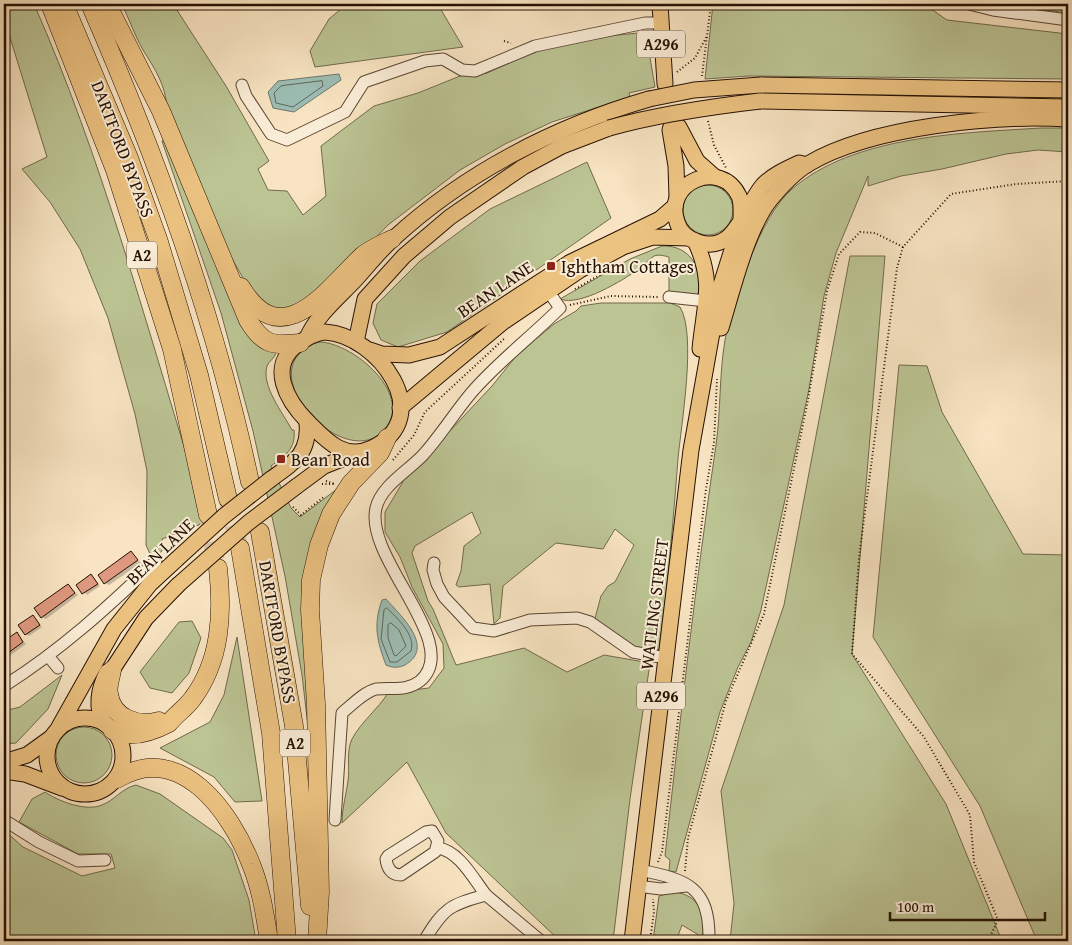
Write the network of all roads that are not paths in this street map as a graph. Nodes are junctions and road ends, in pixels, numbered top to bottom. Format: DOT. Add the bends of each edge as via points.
graph roads {
  1 [pos="50,4"];
  2 [pos="64,4"];
  3 [pos="90,4"];
  4 [pos="107,4"];
  5 [pos="660,4"];
  6 [pos="969,4"];
  7 [pos="1068,20"];
  8 [pos="660,22"];
  9 [pos="670,80"];
  10 [pos="242,85"];
  11 [pos="1068,90"];
  12 [pos="1068,107"];
  13 [pos="1068,119"];
  14 [pos="606,122"];
  15 [pos="807,165"];
  16 [pos="715,177"];
  17 [pos="676,202"];
  18 [pos="741,220"];
  19 [pos="392,239"];
  20 [pos="692,240"];
  21 [pos="232,278"];
  22 [pos="551,294"];
  23 [pos="669,298"];
  24 [pos="706,300"];
  25 [pos="304,341"];
  26 [pos="356,342"];
  27 [pos="400,408"];
  28 [pos="307,421"];
  29 [pos="387,438"];
  30 [pos="691,450"];
  31 [pos="361,452"];
  32 [pos="250,482"];
  33 [pos="228,500"];
  34 [pos="208,515"];
  35 [pos="260,532"];
  36 [pos="240,548"];
  37 [pos="145,554"];
  38 [pos="434,564"];
  39 [pos="218,568"];
  40 [pos="49,657"];
  41 [pos="666,658"];
  42 [pos="58,668"];
  43 [pos="112,670"];
  44 [pos="4,686"];
  45 [pos="174,716"];
  46 [pos="109,727"];
  47 [pos="54,734"];
  48 [pos="4,762"];
  49 [pos="4,771"];
  50 [pos="117,779"];
  51 [pos="70,791"];
  52 [pos="4,820"];
  53 [pos="335,820"];
  54 [pos="438,848"];
  55 [pos="105,860"];
  56 [pos="640,870"];
  57 [pos="637,886"];
  58 [pos="686,886"];
  59 [pos="486,895"];
  60 [pos="269,941"];
  61 [pos="287,941"];
  62 [pos="313,941"];
  63 [pos="317,941"];
  64 [pos="424,941"];
  65 [pos="542,941"];
  66 [pos="632,941"];
  67 [pos="709,941"];
  1 -- 34 [label="highway, A2" via="115,170 169,339"];
  2 -- 33 [label="highway, DARTFORD BYPASS / A2" via="129,158 159,242 199,375"];
  3 -- 32 [label="highway, DARTFORD BYPASS / A2" via="134,106 184,243 221,365"];
  4 -- 21 [label="highway" via="161,111"];
  5 -- 8 [label="main road, A296"];
  6 -- 7 [label="street"];
  8 -- 9 [label="main road, A296"];
  8 -- 10 [label="street" via="519,48 475,71 465,71 447,60 436,59 371,79 361,85 345,112 287,140 271,134"];
  11 -- 14 [label="main road, bridge" via="762,85 694,90 649,99"];
  12 -- 14 [label="main road, bridge" via="760,101"];
  13 -- 15 [label="main road" via="998,120 913,131 854,145"];
  14 -- 19 [label="main road" via="546,137 482,172"];
  14 -- 26 [label="main road" via="523,167 450,217 404,256 365,299"];
  15 -- 18 [label="main road" via="798,163 767,181"];
  15 -- 30 [label="main road" via="764,208 744,254 714,352 701,431"];
  16 -- 17 [label="main road" via="692,180 683,188"];
  16 -- 17 [label="main road" via="697,162 679,127 672,122"];
  16 -- 18 [label="main road" via="734,188 740,198"];
  17 -- 20 [label="main road" via="677,224"];
  17 -- 26 [label="main road, BEAN LANE" via="660,218 569,263 437,349 412,354 382,354"];
  18 -- 20 [label="main road" via="725,241 712,245"];
  18 -- 30 [label="main road, WATLING STREET / A296" via="720,288"];
  19 -- 21 [label="highway" via="364,254 319,301 295,314 280,316 261,310"];
  19 -- 25 [label="main road" via="316,321"];
  20 -- 22 [label="main road, BEAN LANE" via="653,237 623,247 580,270"];
  20 -- 24 [label="main road, WATLING STREET / A296" via="706,269"];
  21 -- 25 [label="highway" via="247,317 260,337 276,345"];
  22 -- 27 [label="main road, BEAN LANE" via="503,322"];
  22 -- 53 [label="street" via="560,308 472,392 426,451 392,484 377,504 375,524 380,547 430,642 432,661 424,677 412,686 375,689 342,713"];
  23 -- 24 [label="street"];
  24 -- 30 [label="main road, WATLING STREET / A296"];
  25 -- 26 [label="main road" via="328,332"];
  25 -- 28 [label="main road" via="286,357 282,381 289,400"];
  26 -- 27 [label="main road" via="378,358 392,375 399,390"];
  27 -- 29 [label="main road" via="395,427"];
  28 -- 31 [label="main road" via="331,444 347,451"];
  28 -- 47 [label="main road, BEAN LANE, bridge" via="308,440 302,453 224,516 150,584 94,660 81,692"];
  29 -- 31 [label="main road"];
  29 -- 63 [label="highway" via="380,453 351,483 331,514 311,580 320,892"];
  30 -- 41 [label="main road, WATLING STREET / A296"];
  31 -- 43 [label="main road, BEAN LANE, bridge" via="324,466 248,523 146,618"];
  35 -- 62 [label="highway, DARTFORD BYPASS / A2" via="294,726"];
  36 -- 61 [label="highway, DARTFORD BYPASS / A2" via="270,732"];
  37 -- 40 [label="street, BEAN LANE" via="154,562"];
  38 -- 41 [label="street" via="437,584 444,597 473,628 494,631 530,620 577,618 590,622 629,650"];
  39 -- 45 [label="highway" via="220,617 214,654 198,690"];
  40 -- 42 [label="street"];
  40 -- 44 [label="street, BEAN LANE"];
  41 -- 56 [label="main road, WATLING STREET / A296"];
  43 -- 45 [label="highway" via="109,695 121,716 144,724"];
  43 -- 46 [label="main road, BEAN LANE" via="107,672 99,696 101,713"];
  45 -- 46 [label="highway" via="169,724 148,732 127,734"];
  46 -- 47 [label="main road" via="92,719 77,719"];
  46 -- 50 [label="main road" via="122,750"];
  47 -- 48 [label="main road, BEAN LANE" via="27,755"];
  47 -- 51 [label="main road" via="47,752 49,768 52,776"];
  49 -- 51 [label="main road" via="31,776"];
  50 -- 51 [label="main road" via="94,793"];
  50 -- 60 [label="highway" via="137,770 166,769 192,782 210,797 233,827 252,865"];
  52 -- 55 [label="street" via="78,861"];
  54 -- 54 [label="street" via="436,836 432,831 426,832 388,856 386,865 395,875 401,875"];
  54 -- 59 [label="street" via="447,849 455,855"];
  56 -- 57 [label="main road, WATLING STREET / A296"];
  56 -- 58 [label="street" via="680,879"];
  57 -- 58 [label="street" via="662,889"];
  57 -- 66 [label="main road, WATLING STREET / A296"];
  58 -- 67 [label="street" via="699,896 707,910"];
  59 -- 64 [label="street" via="440,914"];
  59 -- 65 [label="street"];
}
